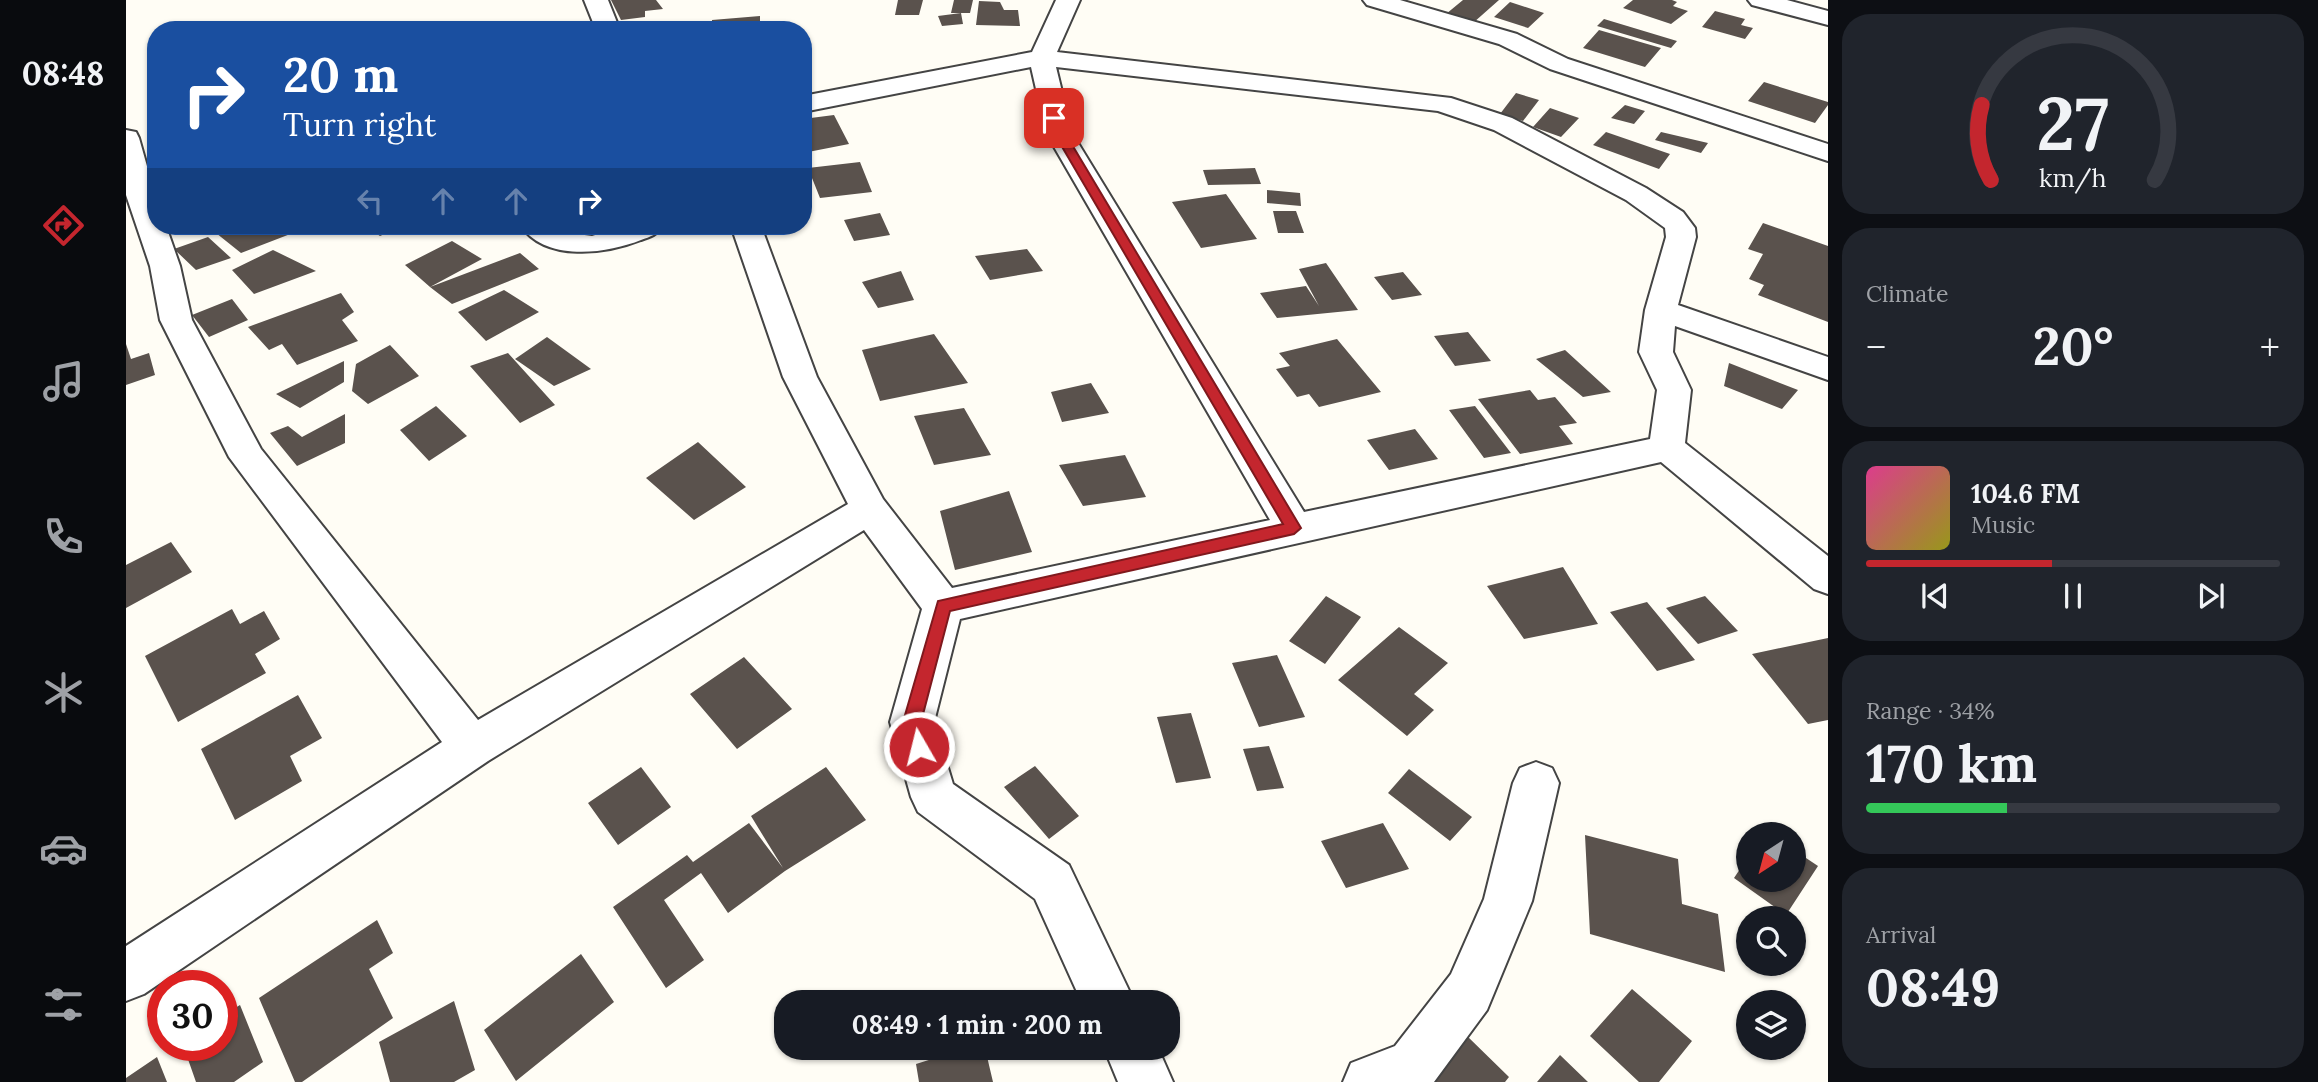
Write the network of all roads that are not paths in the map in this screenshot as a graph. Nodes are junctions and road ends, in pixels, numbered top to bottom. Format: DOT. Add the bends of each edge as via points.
graph roads {
  1 [pos="596,0"];
  2 [pos="1068,0"];
  3 [pos="1375,0"];
  4 [pos="1760,0"];
  5 [pos="1828,18"];
  6 [pos="604,21"];
  7 [pos="1042,58"];
  8 [pos="812,102"];
  9 [pos="126,138"];
  10 [pos="1828,153"];
  11 [pos="147,214"];
  12 [pos="154,235"];
  13 [pos="551,235"];
  14 [pos="627,235"];
  15 [pos="749,235"];
  16 [pos="1661,310"];
  17 [pos="1828,369"];
  18 [pos="1667,448"];
  19 [pos="869,509"];
  20 [pos="1294,528"];
  21 [pos="1828,578"];
  22 [pos="943,606"];
  23 [pos="472,747"];
  24 [pos="1536,783"];
  25 [pos="126,976"];
  26 [pos="1103,990"];
  27 [pos="1136,1060"];
  28 [pos="1146,1082"];
  29 [pos="1370,1082"];
  1 -- 6 [label="street"];
  2 -- 7 [label="street"];
  3 -- 10 [label="street" via="1508,39 1559,64"];
  4 -- 5 [label="street"];
  7 -- 8 [label="street"];
  7 -- 16 [label="street" via="1442,104 1484,116 1636,194 1673,218 1681,237"];
  7 -- 20 [label="street" via="1059,133"];
  9 -- 11 [label="street"];
  12 -- 23 [label="street" via="176,320 247,457"];
  13 -- 14 [label="street" via="562,242 601,246"];
  15 -- 19 [label="street" via="800,377"];
  16 -- 17 [label="street"];
  16 -- 18 [label="street" via="1656,352 1674,390"];
  18 -- 20 [label="street"];
  18 -- 21 [label="street"];
  19 -- 22 [label="street"];
  19 -- 23 [label="street"];
  20 -- 22 [label="street"];
  22 -- 26 [label="street" via="912,722 934,797 1052,882"];
  23 -- 25 [label="street"];
  24 -- 29 [label="street" via="1508,901 1469,992 1413,1066"];
  27 -- 28 [label="street"];
}
